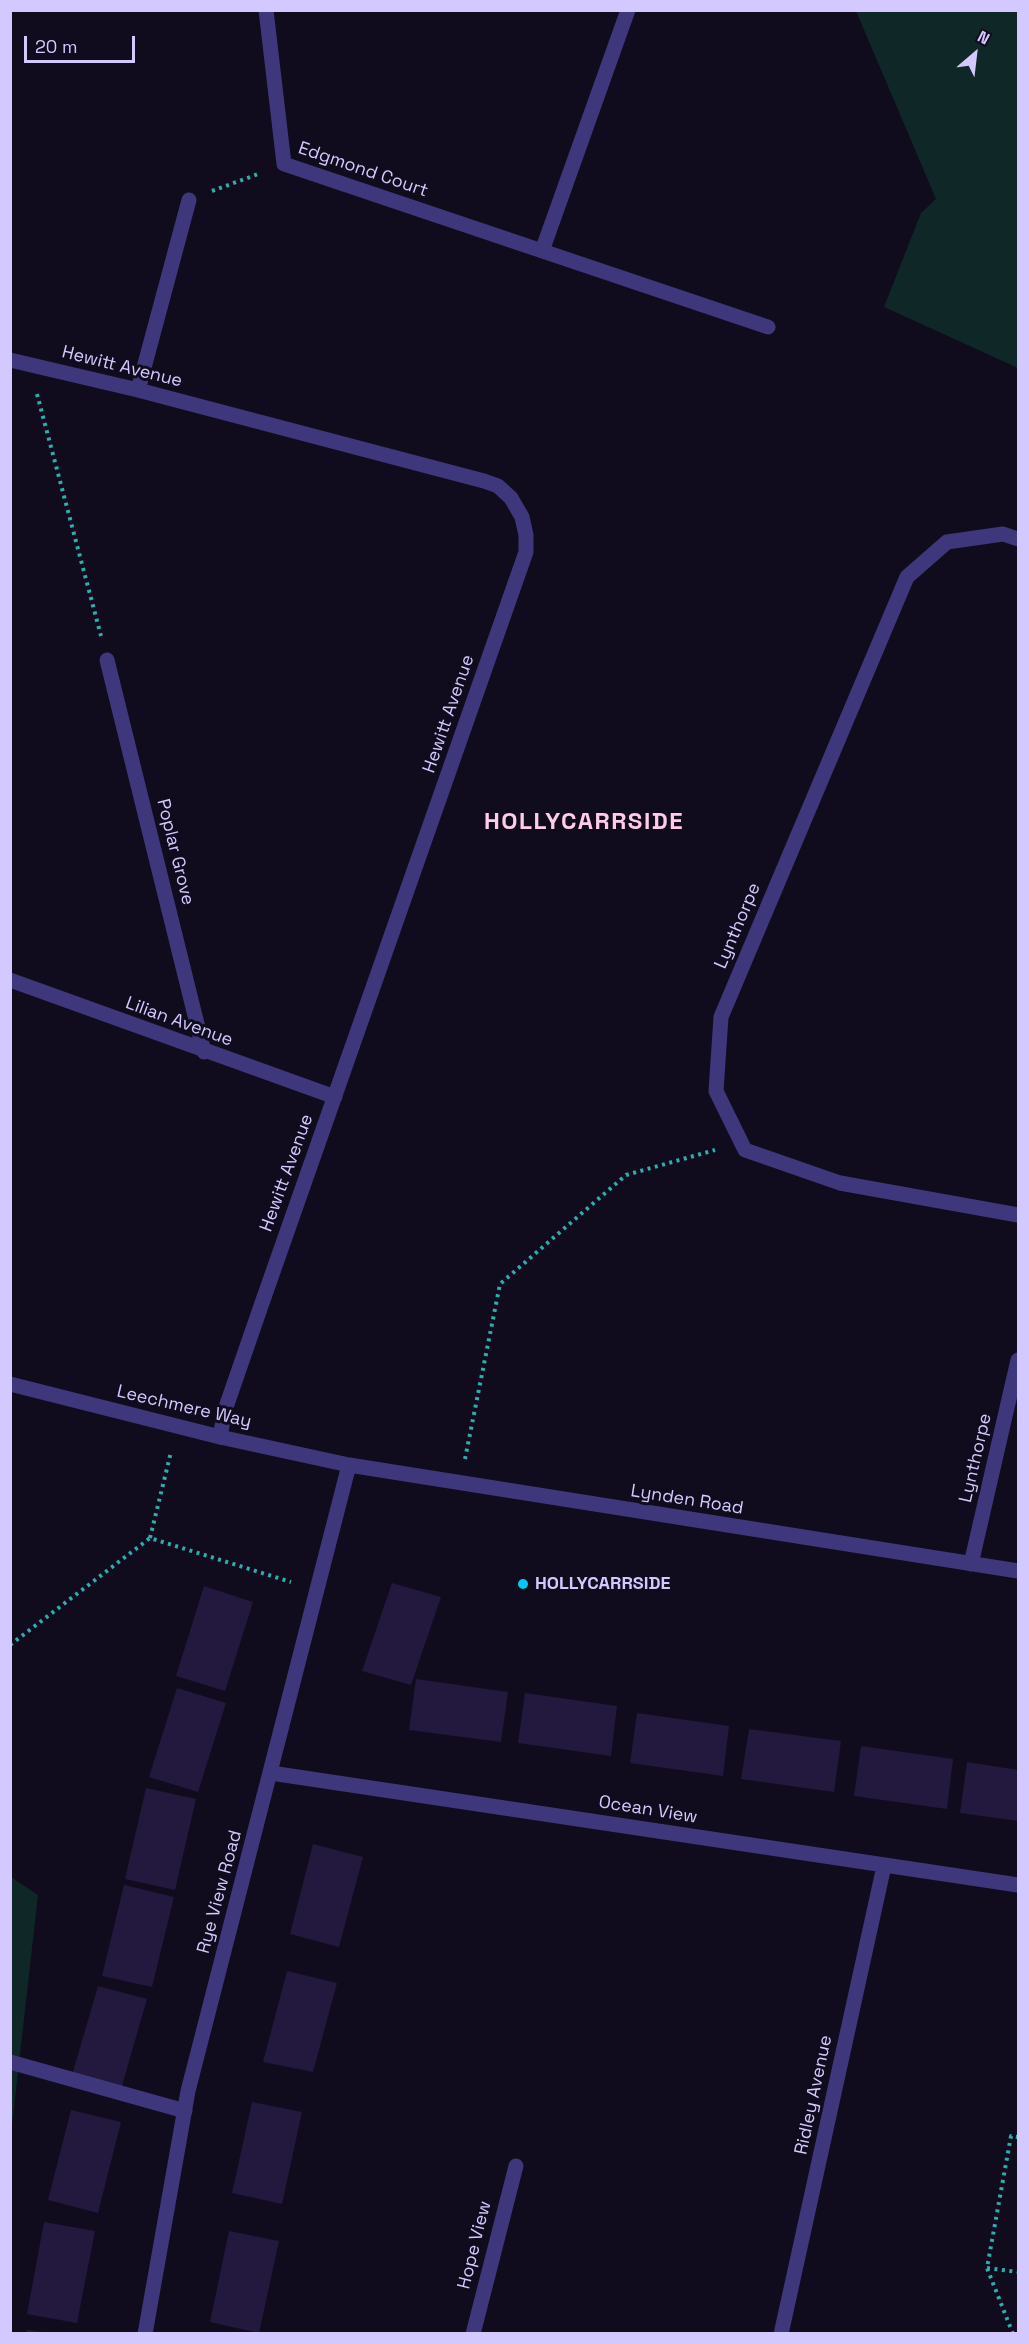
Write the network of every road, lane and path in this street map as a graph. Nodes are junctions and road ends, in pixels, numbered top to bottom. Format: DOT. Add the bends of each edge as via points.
graph roads {
  1 [pos="266,10"];
  2 [pos="628,10"];
  3 [pos="284,164"];
  4 [pos="189,200"];
  5 [pos="542,251"];
  6 [pos="768,327"];
  7 [pos="10,360"];
  8 [pos="30,365"];
  9 [pos="138,390"];
  10 [pos="1018,539"];
  11 [pos="107,660"];
  12 [pos="10,980"];
  13 [pos="204,1052"];
  14 [pos="335,1097"];
  15 [pos="741,1143"];
  16 [pos="1018,1215"];
  17 [pos="1018,1360"];
  18 [pos="10,1384"];
  19 [pos="177,1426"];
  20 [pos="220,1437"];
  21 [pos="349,1465"];
  22 [pos="460,1483"];
  23 [pos="150,1538"];
  24 [pos="971,1564"];
  25 [pos="1018,1571"];
  26 [pos="317,1590"];
  27 [pos="10,1645"];
  28 [pos="271,1773"];
  29 [pos="884,1866"];
  30 [pos="1018,1885"];
  31 [pos="10,2062"];
  32 [pos="185,2111"];
  33 [pos="1018,2137"];
  34 [pos="516,2166"];
  35 [pos="987,2268"];
  36 [pos="1018,2272"];
  37 [pos="145,2334"];
  38 [pos="473,2334"];
  39 [pos="781,2334"];
  40 [pos="1013,2334"];
  1 -- 3 [label="street, Edgmond Court"];
  2 -- 5 [label="street"];
  3 -- 4 [label="path"];
  3 -- 5 [label="street, Edgmond Court"];
  4 -- 9 [label="street"];
  5 -- 6 [label="street, Edgmond Court"];
  7 -- 8 [label="street, Hewitt Avenue"];
  8 -- 9 [label="street, Hewitt Avenue"];
  8 -- 11 [label="path"];
  9 -- 14 [label="street, Hewitt Avenue" via="484,481 506,491 522,517 526,552"];
  10 -- 15 [label="street, Lynthorpe" via="1004,534 947,542 907,577 721,1017 716,1091"];
  11 -- 13 [label="street, Poplar Grove"];
  12 -- 13 [label="street, Lilian Avenue"];
  13 -- 14 [label="street, Lilian Avenue"];
  14 -- 20 [label="street, Hewitt Avenue" via="225,1410"];
  15 -- 16 [label="street" via="745,1150 840,1183"];
  15 -- 22 [label="path" via="626,1175 500,1284"];
  17 -- 24 [label="street, Lynthorpe"];
  18 -- 19 [label="street, Leechmere Way"];
  19 -- 20 [label="street, Leechmere Way"];
  19 -- 23 [label="path"];
  20 -- 21 [label="street, Leechmere Way"];
  21 -- 22 [label="street, Lynden Road"];
  21 -- 26 [label="street, Rye View Road"];
  22 -- 24 [label="street, Lynden Road"];
  23 -- 26 [label="path"];
  23 -- 27 [label="path"];
  24 -- 25 [label="street, Lynden Road"];
  26 -- 28 [label="street, Rye View Road"];
  28 -- 29 [label="street, Ocean View"];
  28 -- 32 [label="street, Rye View Road"];
  29 -- 30 [label="street, Ocean View"];
  29 -- 39 [label="street, Ridley Avenue"];
  31 -- 32 [label="street"];
  32 -- 37 [label="street, Rye View Road"];
  33 -- 35 [label="path" via="1011,2136"];
  34 -- 38 [label="street, Hope View"];
  35 -- 36 [label="path"];
  35 -- 40 [label="path"];
}
